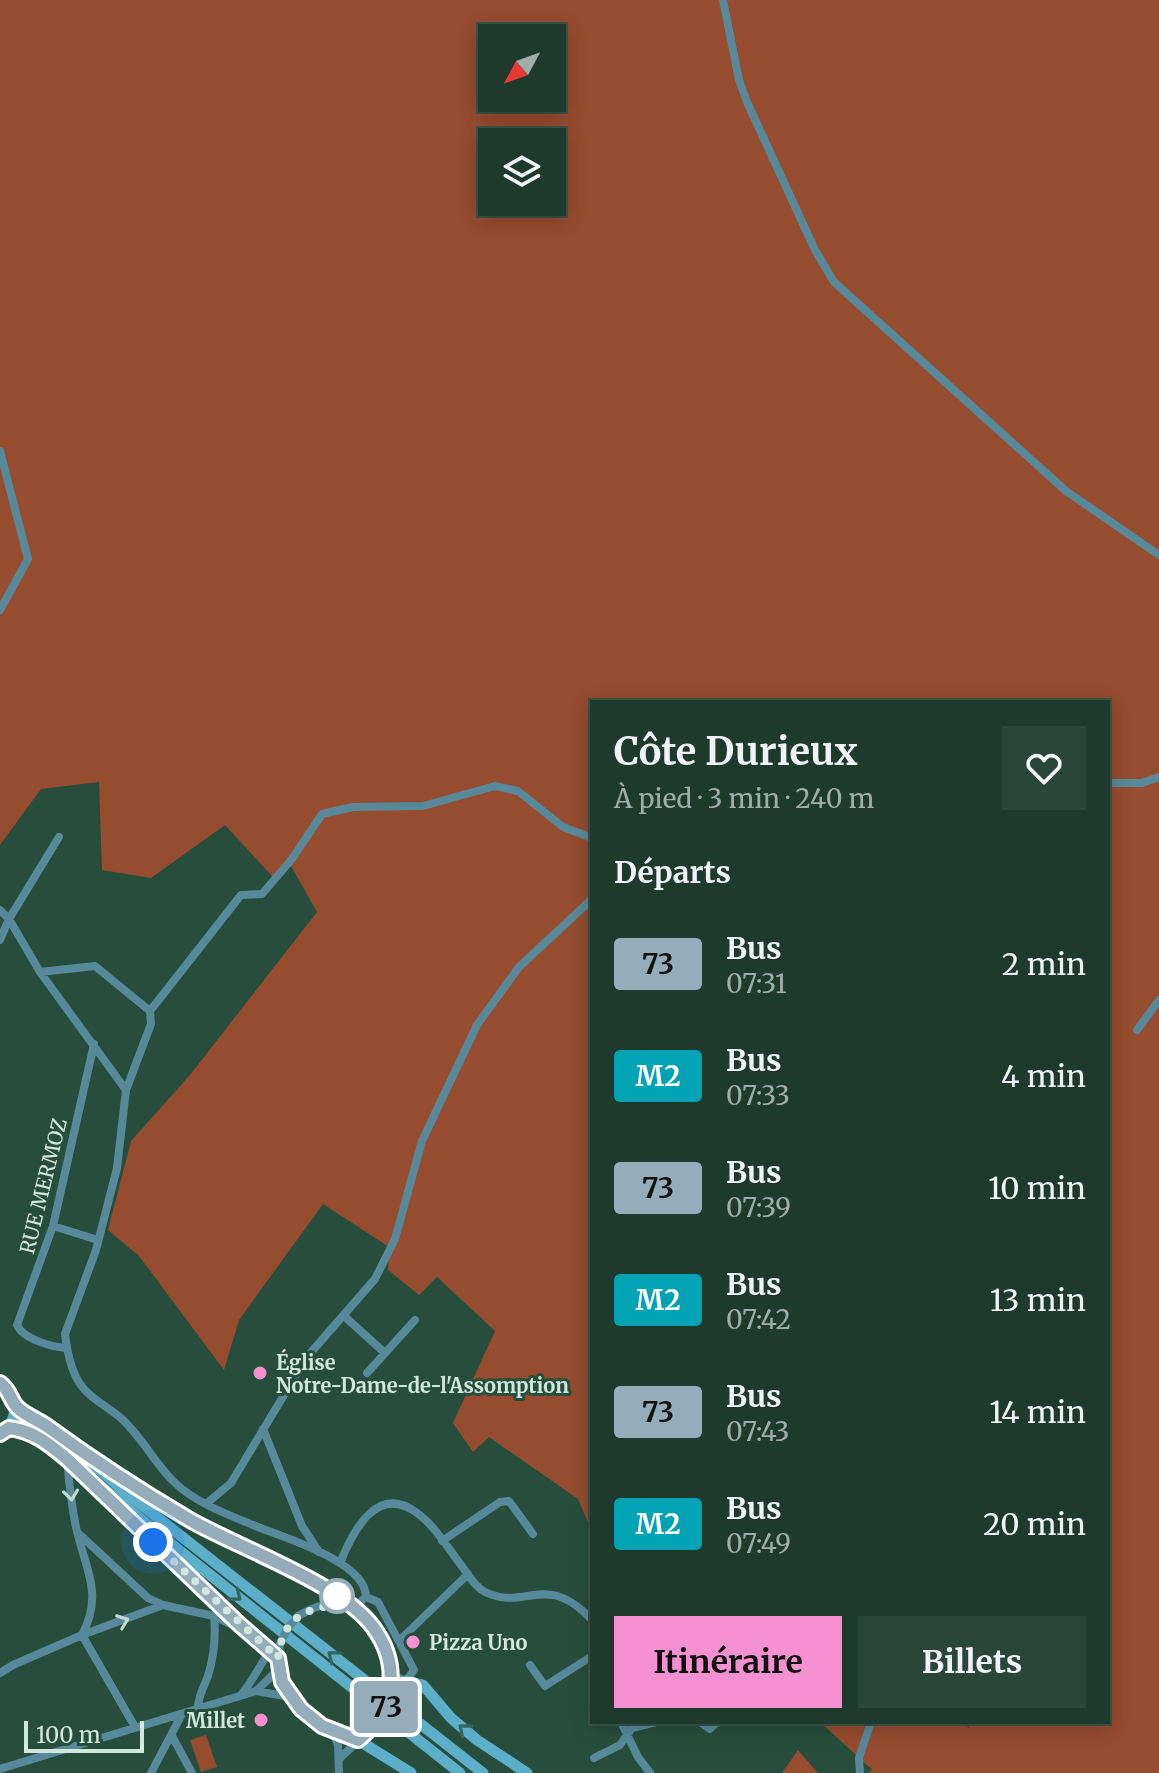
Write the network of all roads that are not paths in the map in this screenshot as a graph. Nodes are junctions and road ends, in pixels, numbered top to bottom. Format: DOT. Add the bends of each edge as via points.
graph roads {
  1 [pos="723,0"];
  2 [pos="0,451"];
  3 [pos="1159,555"];
  4 [pos="0,610"];
  5 [pos="1159,777"];
  6 [pos="1110,783"];
  7 [pos="59,837"];
  8 [pos="590,837"];
  9 [pos="590,901"];
  10 [pos="0,910"];
  11 [pos="9,919"];
  12 [pos="0,940"];
  13 [pos="40,972"];
  14 [pos="1159,1000"];
  15 [pos="150,1011"];
  16 [pos="1137,1030"];
  17 [pos="94,1044"];
  18 [pos="126,1090"];
  19 [pos="53,1226"];
  20 [pos="98,1240"];
  21 [pos="344,1316"];
  22 [pos="415,1320"];
  23 [pos="66,1348"];
  24 [pos="385,1353"];
  25 [pos="367,1373"];
  26 [pos="0,1383"];
  27 [pos="15,1406"];
  28 [pos="263,1429"];
  29 [pos="4,1431"];
  30 [pos="71,1445"];
  31 [pos="67,1459"];
  32 [pos="206,1504"];
  33 [pos="77,1532"];
  34 [pos="533,1534"];
  35 [pos="442,1541"];
  36 [pos="319,1552"];
  37 [pos="340,1563"];
  38 [pos="468,1574"];
  39 [pos="366,1593"];
  40 [pos="163,1605"];
  41 [pos="350,1606"];
  42 [pos="214,1616"];
  43 [pos="590,1618"];
  44 [pos="82,1635"];
  45 [pos="252,1635"];
  46 [pos="399,1641"];
  47 [pos="277,1655"];
  48 [pos="590,1657"];
  49 [pos="530,1665"];
  50 [pos="0,1673"];
  51 [pos="390,1678"];
  52 [pos="406,1681"];
  53 [pos="256,1691"];
  54 [pos="240,1696"];
  55 [pos="291,1697"];
  56 [pos="198,1704"];
  57 [pos="182,1714"];
  58 [pos="622,1724"];
  59 [pos="648,1724"];
  60 [pos="870,1724"];
  61 [pos="135,1727"];
  62 [pos="333,1731"];
  63 [pos="172,1736"];
  64 [pos="627,1736"];
  65 [pos="358,1740"];
  66 [pos="340,1758"];
  67 [pos="594,1758"];
  68 [pos="0,1769"];
  69 [pos="151,1773"];
  70 [pos="192,1773"];
  71 [pos="339,1773"];
  72 [pos="411,1773"];
  73 [pos="460,1773"];
  74 [pos="483,1773"];
  75 [pos="527,1773"];
  76 [pos="650,1773"];
  77 [pos="860,1773"];
  1 -- 3 [label="street" via="747,102 834,282 1066,491"];
  2 -- 4 [label="street" via="28,559"];
  5 -- 6 [label="street"];
  7 -- 11 [label="street"];
  8 -- 15 [label="street" via="563,827 508,787 423,806 327,811 267,890 241,895"];
  9 -- 21 [label="street" via="519,967 477,1025 422,1141 390,1250 375,1279"];
  10 -- 11 [label="street"];
  11 -- 12 [label="street"];
  11 -- 13 [label="street"];
  13 -- 15 [label="street" via="95,966"];
  13 -- 17 [label="street"];
  14 -- 16 [label="street"];
  15 -- 18 [label="street" via="151,1024"];
  17 -- 18 [label="street"];
  17 -- 19 [label="street, RUE MERMOZ"];
  18 -- 20 [label="street" via="117,1168"];
  19 -- 20 [label="street"];
  19 -- 23 [label="street, RUE MERMOZ" via="17,1325 22,1333"];
  20 -- 23 [label="street" via="65,1334"];
  21 -- 24 [label="street"];
  21 -- 28 [label="street" via="307,1357"];
  22 -- 24 [label="street"];
  23 -- 32 [label="street" via="82,1387 129,1426 173,1481"];
  24 -- 25 [label="street"];
  26 -- 27 [label="main road"];
  27 -- 29 [label="main road"];
  27 -- 30 [label="main road"];
  28 -- 32 [label="street" via="231,1483"];
  28 -- 36 [label="street" via="302,1526"];
  29 -- 31 [label="main road" via="38,1436"];
  30 -- 41 [label="main road" via="192,1521"];
  74 -- 30 [label="main road, one-way"];
  31 -- 33 [label="street, one-way"];
  31 -- 45 [label="main road"];
  31 -- 73 [label="main road, one-way"];
  32 -- 36 [label="street"];
  33 -- 40 [label="street" via="148,1598"];
  33 -- 44 [label="street" via="94,1602"];
  34 -- 35 [label="street" via="509,1501"];
  35 -- 37 [label="street" via="420,1514 404,1504 388,1503 356,1527"];
  35 -- 38 [label="street"];
  36 -- 37 [label="street"];
  37 -- 39 [label="street"];
  38 -- 43 [label="street" via="480,1589 499,1599 561,1595"];
  38 -- 46 [label="street"];
  39 -- 41 [label="street"];
  39 -- 46 [label="street" via="378,1602"];
  40 -- 42 [label="street"];
  44 -- 40 [label="street, one-way"];
  41 -- 47 [label="street, bridge" via="324,1605 298,1616"];
  41 -- 51 [label="street" via="373,1627 385,1650"];
  42 -- 45 [label="street"];
  42 -- 56 [label="street" via="213,1656"];
  44 -- 50 [label="street"];
  44 -- 61 [label="street"];
  45 -- 47 [label="main road"];
  46 -- 52 [label="street" via="414,1670"];
  47 -- 53 [label="street"];
  47 -- 54 [label="street" via="260,1665"];
  47 -- 55 [label="street"];
  48 -- 49 [label="street" via="545,1686"];
  51 -- 52 [label="street"];
  51 -- 65 [label="street, bridge" via="386,1707"];
  75 -- 52 [label="main road, one-way" via="477,1740 423,1685"];
  53 -- 54 [label="street"];
  53 -- 55 [label="street"];
  54 -- 56 [label="street"];
  55 -- 62 [label="street"];
  56 -- 57 [label="street"];
  57 -- 61 [label="street"];
  57 -- 63 [label="street"];
  58 -- 64 [label="street"];
  59 -- 64 [label="street" via="632,1728"];
  60 -- 77 [label="street" via="859,1758"];
  61 -- 68 [label="street"];
  62 -- 65 [label="street"];
  62 -- 66 [label="street"];
  63 -- 69 [label="street"];
  63 -- 70 [label="street"];
  64 -- 67 [label="street"];
  64 -- 76 [label="street"];
  65 -- 66 [label="street"];
  65 -- 72 [label="main road"];
  66 -- 71 [label="street"];
}
